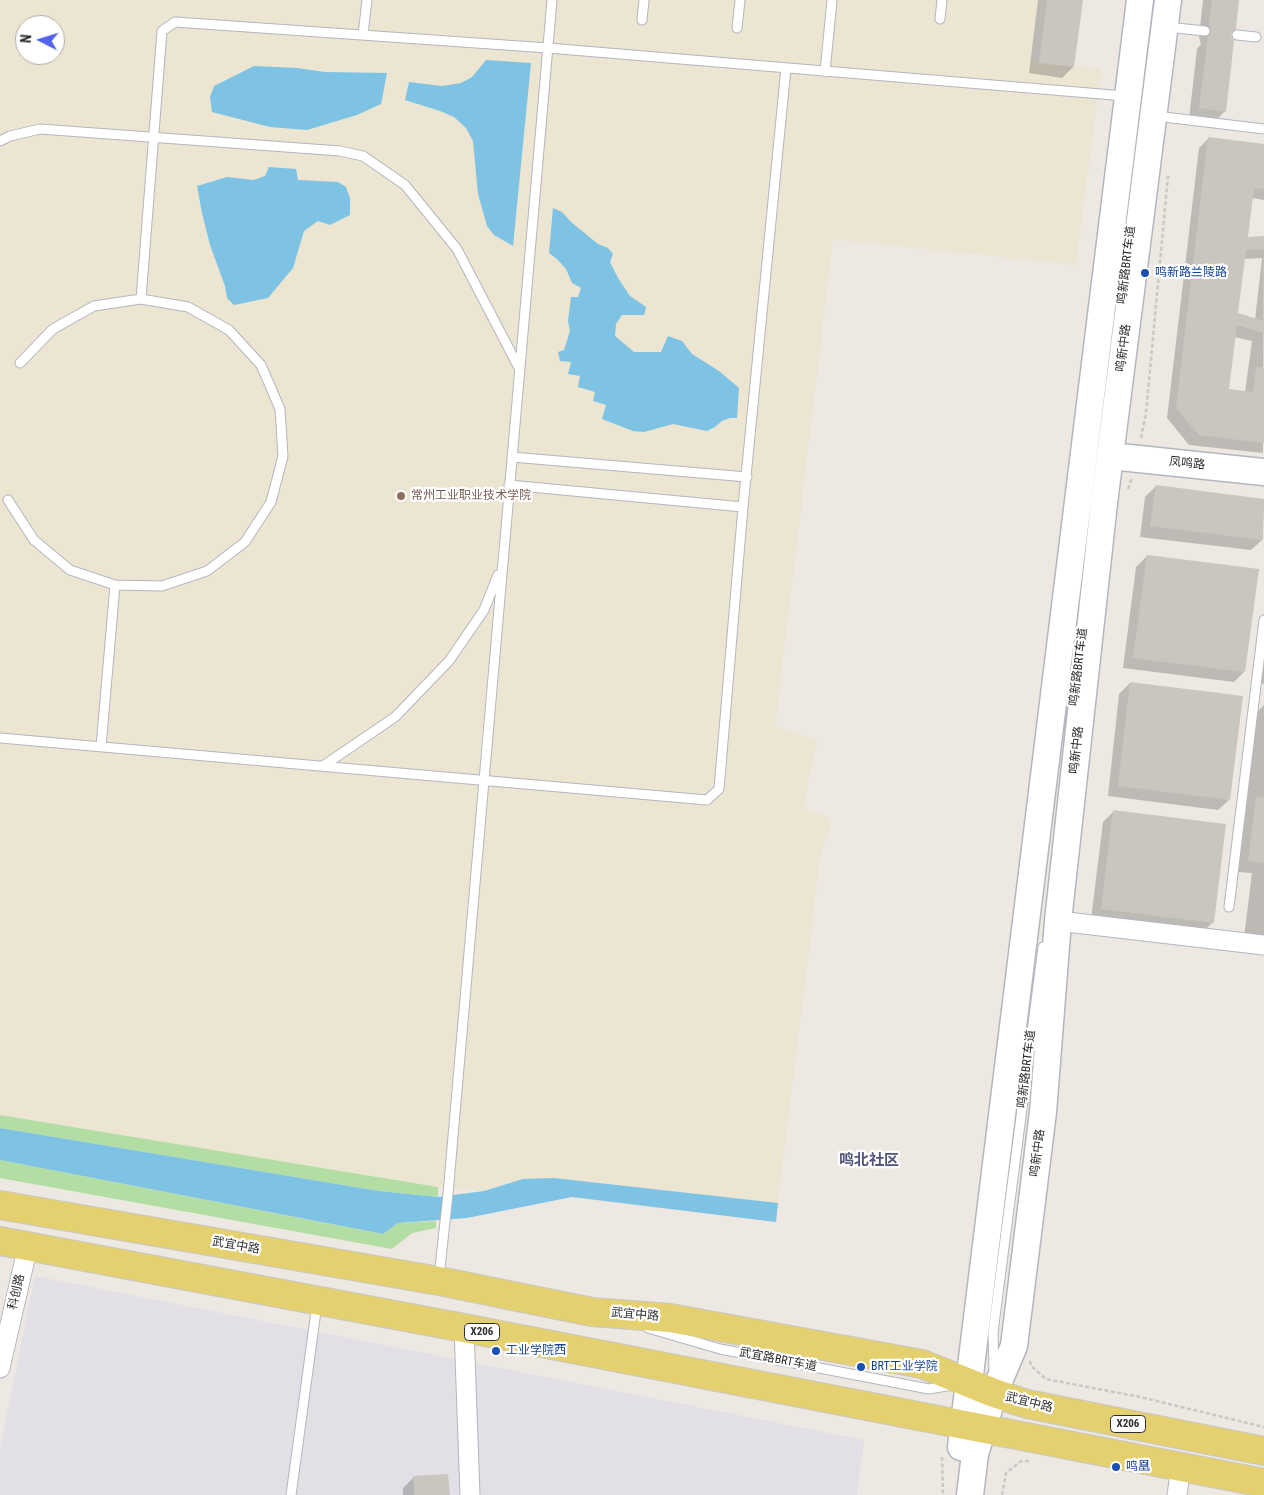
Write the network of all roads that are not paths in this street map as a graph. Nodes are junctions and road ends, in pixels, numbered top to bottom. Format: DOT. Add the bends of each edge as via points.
graph roads {
  1 [pos="367,0"];
  2 [pos="552,0"];
  3 [pos="644,0"];
  4 [pos="740,0"];
  5 [pos="832,0"];
  6 [pos="942,0"];
  7 [pos="1149,0"];
  8 [pos="1168,0"];
  9 [pos="940,19"];
  10 [pos="642,20"];
  11 [pos="1149,20"];
  12 [pos="737,28"];
  13 [pos="1205,31"];
  14 [pos="363,35"];
  15 [pos="1237,35"];
  16 [pos="1256,37"];
  17 [pos="548,48"];
  18 [pos="1152,52"];
  19 [pos="786,68"];
  20 [pos="825,72"];
  21 [pos="1128,96"];
  22 [pos="1154,116"];
  23 [pos="1264,129"];
  24 [pos="153,138"];
  25 [pos="0,140"];
  26 [pos="141,299"];
  27 [pos="1107,344"];
  28 [pos="20,363"];
  29 [pos="520,368"];
  30 [pos="1110,456"];
  31 [pos="512,457"];
  32 [pos="1264,472"];
  33 [pos="747,477"];
  34 [pos="509,485"];
  35 [pos="8,500"];
  36 [pos="743,506"];
  37 [pos="502,565"];
  38 [pos="115,586"];
  39 [pos="1264,620"];
  40 [pos="0,738"];
  41 [pos="101,747"];
  42 [pos="323,766"];
  43 [pos="483,780"];
  44 [pos="1059,823"];
  45 [pos="1229,906"];
  46 [pos="1051,930"];
  47 [pos="1264,945"];
  48 [pos="1027,997"];
  49 [pos="0,1204"];
  50 [pos="0,1241"];
  51 [pos="28,1246"];
  52 [pos="439,1281"];
  53 [pos="318,1301"];
  54 [pos="464,1328"];
  55 [pos="0,1368"];
  56 [pos="968,1383"];
  57 [pos="994,1393"];
  58 [pos="973,1427"];
  59 [pos="1264,1451"];
  60 [pos="1181,1467"];
  61 [pos="1264,1483"];
  62 [pos="291,1495"];
  63 [pos="470,1495"];
  64 [pos="955,1495"];
  65 [pos="970,1495"];
  66 [pos="1177,1495"];
  1 -- 14 [label="lane"];
  2 -- 17 [label="lane"];
  3 -- 10 [label="lane"];
  4 -- 12 [label="lane"];
  5 -- 20 [label="lane"];
  6 -- 9 [label="lane"];
  7 -- 11 [label="lane, 鸣新路BRT车道"];
  8 -- 11 [label="main road, 鸣新中路"];
  11 -- 13 [label="lane"];
  11 -- 21 [label="main road, 鸣新中路"];
  11 -- 22 [label="main road, 鸣新中路"];
  11 -- 27 [label="lane, 鸣新路BRT车道"];
  14 -- 17 [label="lane"];
  14 -- 24 [label="lane" via="175,22 162,30"];
  15 -- 16 [label="lane"];
  17 -- 19 [label="lane"];
  17 -- 29 [label="lane"];
  18 -- 44 [label="lane, 鸣新路BRT车道"];
  19 -- 20 [label="lane"];
  19 -- 33 [label="lane"];
  20 -- 21 [label="lane"];
  21 -- 56 [label="main road, 鸣新中路"];
  22 -- 23 [label="lane"];
  22 -- 30 [label="main road, 鸣新中路"];
  24 -- 25 [label="lane" via="40,130"];
  24 -- 26 [label="lane"];
  24 -- 29 [label="lane" via="340,151 363,156 405,185 457,249"];
  26 -- 28 [label="lane" via="94,306 53,329"];
  26 -- 38 [label="lane" via="188,307 229,330 261,365 280,409 283,456 271,502 245,542 230,554 207,571 162,586"];
  29 -- 31 [label="lane"];
  30 -- 32 [label="main road, 凤鸣路"];
  30 -- 46 [label="main road, 鸣新中路"];
  31 -- 33 [label="lane"];
  31 -- 34 [label="lane"];
  33 -- 36 [label="lane"];
  34 -- 36 [label="lane"];
  34 -- 37 [label="lane"];
  35 -- 38 [label="lane" via="34,540 70,570"];
  36 -- 43 [label="lane" via="719,789 707,800"];
  37 -- 42 [label="lane" via="484,610 448,661 395,717"];
  37 -- 43 [label="lane"];
  38 -- 41 [label="lane"];
  39 -- 45 [label="lane"];
  40 -- 41 [label="lane"];
  41 -- 42 [label="lane"];
  42 -- 43 [label="lane"];
  43 -- 52 [label="lane"];
  46 -- 47 [label="street"];
  46 -- 57 [label="main road, 鸣新中路" via="1043,1112 1014,1346"];
  48 -- 56 [label="lane, 鸣新路BRT车道" via="983,1346 975,1375"];
  49 -- 52 [label="main road, 武宜中路 / X206"];
  50 -- 51 [label="main road, X206"];
  51 -- 53 [label="main road, X206"];
  51 -- 55 [label="street, 科创路"];
  52 -- 56 [label="main road, 武宜中路 / X206" via="592,1312 670,1318 922,1364"];
  53 -- 54 [label="main road, X206"];
  53 -- 62 [label="lane"];
  54 -- 58 [label="main road, X206"];
  54 -- 63 [label="street"];
  56 -- 57 [label="main road, 武宜中路 / X206"];
  56 -- 58 [label="main road, 鸣新中路"];
  57 -- 58 [label="main road, 鸣新中路"];
  57 -- 59 [label="main road, 武宜中路 / X206" via="1034,1406"];
  58 -- 60 [label="main road, X206"];
  58 -- 64 [label="main road, 鸣新中路"];
  58 -- 65 [label="main road, 鸣新中路" via="975,1454"];
  60 -- 61 [label="main road, X206"];
  60 -- 66 [label="street"];
}
